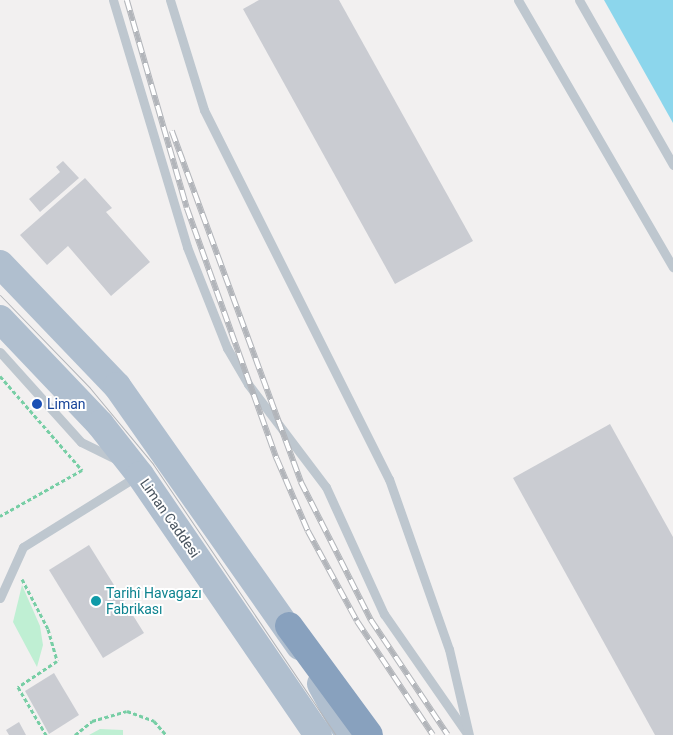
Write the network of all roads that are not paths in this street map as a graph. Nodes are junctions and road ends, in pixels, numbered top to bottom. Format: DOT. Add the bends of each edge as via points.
graph roads {
  1 [pos="113,0"];
  2 [pos="170,0"];
  3 [pos="518,0"];
  4 [pos="579,0"];
  5 [pos="673,164"];
  6 [pos="0,264"];
  7 [pos="673,267"];
  8 [pos="0,319"];
  9 [pos="0,352"];
  10 [pos="136,471"];
  11 [pos="0,598"];
  12 [pos="290,626"];
  13 [pos="318,735"];
  14 [pos="349,735"];
  15 [pos="369,735"];
  16 [pos="469,735"];
  1 -- 16 [label="lane" via="187,247 228,348 248,384 326,487 384,614"];
  2 -- 16 [label="lane" via="204,110 389,479 449,649"];
  3 -- 7 [label="lane"];
  4 -- 5 [label="lane"];
  6 -- 12 [label="main road" via="117,386"];
  8 -- 10 [label="main road, Liman Caddesi" via="100,424"];
  9 -- 10 [label="lane" via="82,442"];
  10 -- 11 [label="lane" via="23,547"];
  10 -- 13 [label="main road, Liman Caddesi"];
  12 -- 14 [label="main road"];
  12 -- 15 [label="highway"];
}
